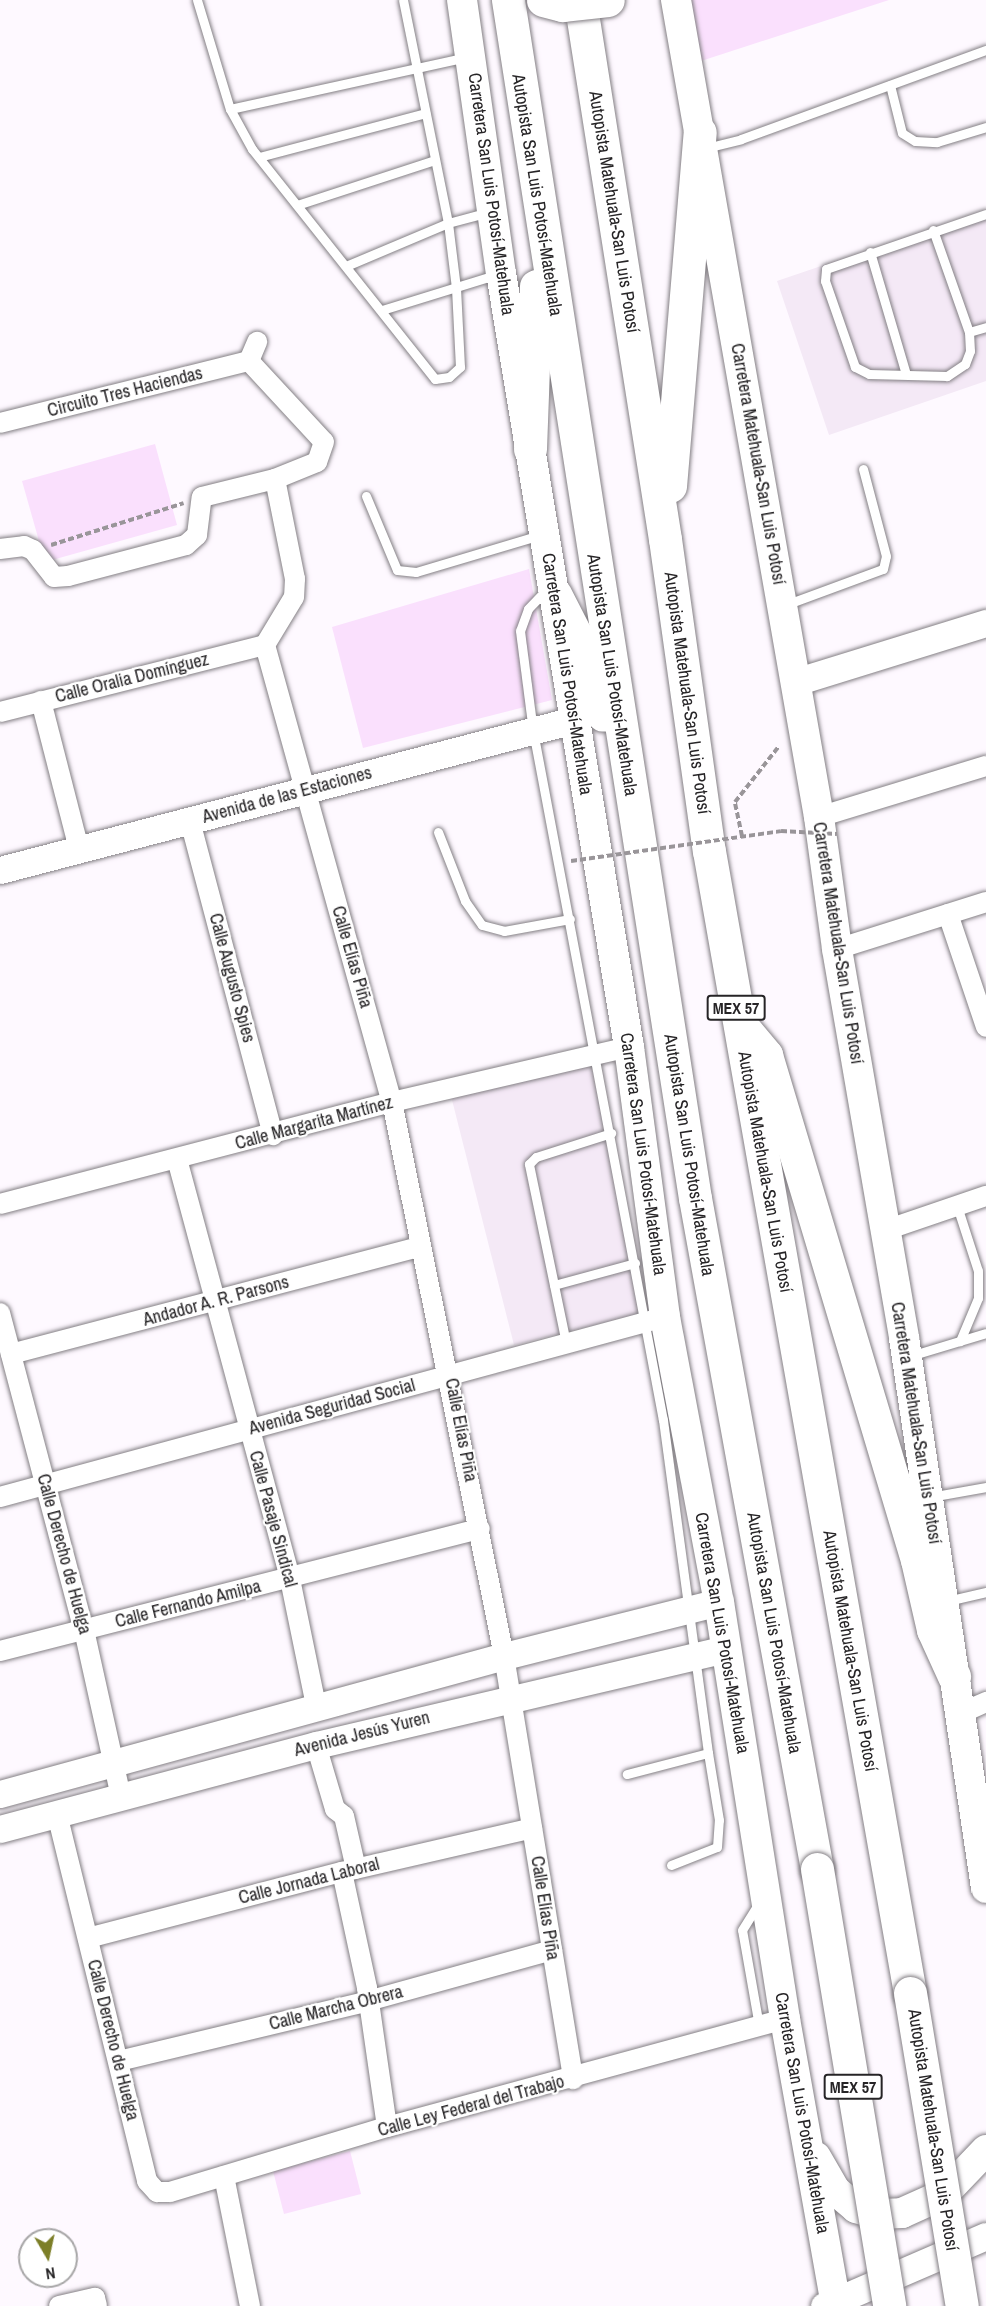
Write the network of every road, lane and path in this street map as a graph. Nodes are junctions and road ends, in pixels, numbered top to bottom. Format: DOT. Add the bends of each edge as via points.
graph roads {
  1 [pos="196,0"];
  2 [pos="403,0"];
  3 [pos="462,0"];
  4 [pos="508,0"];
  5 [pos="543,0"];
  6 [pos="676,0"];
  7 [pos="590,6"];
  8 [pos="986,50"];
  9 [pos="471,56"];
  10 [pos="414,66"];
  11 [pos="890,85"];
  12 [pos="231,109"];
  13 [pos="424,113"];
  14 [pos="986,127"];
  15 [pos="702,140"];
  16 [pos="259,157"];
  17 [pos="435,160"];
  18 [pos="297,205"];
  19 [pos="491,211"];
  20 [pos="538,212"];
  21 [pos="986,214"];
  22 [pos="448,223"];
  23 [pos="933,230"];
  24 [pos="870,252"];
  25 [pos="346,266"];
  26 [pos="501,273"];
  27 [pos="456,288"];
  28 [pos="382,310"];
  29 [pos="986,327"];
  30 [pos="969,332"];
  31 [pos="257,342"];
  32 [pos="249,361"];
  33 [pos="906,374"];
  34 [pos="0,423"];
  35 [pos="530,449"];
  36 [pos="863,470"];
  37 [pos="275,479"];
  38 [pos="366,496"];
  39 [pos="202,497"];
  40 [pos="545,534"];
  41 [pos="665,538"];
  42 [pos="0,549"];
  43 [pos="33,550"];
  44 [pos="554,588"];
  45 [pos="782,606"];
  46 [pos="986,623"];
  47 [pos="265,645"];
  48 [pos="795,682"];
  49 [pos="41,701"];
  50 [pos="0,712"];
  51 [pos="574,720"];
  52 [pos="533,731"];
  53 [pos="779,746"];
  54 [pos="986,766"];
  55 [pos="306,790"];
  56 [pos="632,801"];
  57 [pos="190,821"];
  58 [pos="828,826"];
  59 [pos="438,832"];
  60 [pos="742,836"];
  61 [pos="79,849"];
  62 [pos="571,861"];
  63 [pos="0,870"];
  64 [pos="986,902"];
  65 [pos="948,914"];
  66 [pos="570,919"];
  67 [pos="837,950"];
  68 [pos="738,1023"];
  69 [pos="986,1027"];
  70 [pos="629,1047"];
  71 [pos="596,1052"];
  72 [pos="392,1102"];
  73 [pos="611,1133"];
  74 [pos="273,1135"];
  75 [pos="177,1159"];
  76 [pos="986,1196"];
  77 [pos="0,1204"];
  78 [pos="957,1206"];
  79 [pos="886,1230"];
  80 [pos="420,1247"];
  81 [pos="634,1263"];
  82 [pos="554,1285"];
  83 [pos="216,1301"];
  84 [pos="0,1312"];
  85 [pos="655,1319"];
  86 [pos="986,1333"];
  87 [pos="960,1341"];
  88 [pos="566,1343"];
  89 [pos="11,1354"];
  90 [pos="905,1358"];
  91 [pos="450,1375"];
  92 [pos="663,1420"];
  93 [pos="249,1429"];
  94 [pos="691,1454"];
  95 [pos="46,1485"];
  96 [pos="986,1487"];
  97 [pos="0,1497"];
  98 [pos="928,1498"];
  99 [pos="480,1529"];
  100 [pos="290,1579"];
  101 [pos="986,1592"];
  102 [pos="719,1602"];
  103 [pos="944,1602"];
  104 [pos="688,1610"];
  105 [pos="84,1630"];
  106 [pos="726,1649"];
  107 [pos="0,1651"];
  108 [pos="696,1655"];
  109 [pos="504,1656"];
  110 [pos="954,1676"];
  111 [pos="508,1698"];
  112 [pos="986,1702"];
  113 [pos="316,1706"];
  114 [pos="959,1714"];
  115 [pos="316,1745"];
  116 [pos="708,1753"];
  117 [pos="114,1762"];
  118 [pos="627,1774"];
  119 [pos="0,1794"];
  120 [pos="121,1797"];
  121 [pos="57,1814"];
  122 [pos="532,1828"];
  123 [pos="0,1829"];
  124 [pos="671,1865"];
  125 [pos="349,1870"];
  126 [pos="986,1888"];
  127 [pos="88,1938"];
  128 [pos="552,1950"];
  129 [pos="368,2001"];
  130 [pos="772,2023"];
  131 [pos="119,2061"];
  132 [pos="573,2079"];
  133 [pos="387,2127"];
  134 [pos="805,2139"];
  135 [pos="986,2150"];
  136 [pos="224,2176"];
  137 [pos="157,2192"];
  138 [pos="986,2236"];
  139 [pos="986,2253"];
  140 [pos="96,2302"];
  141 [pos="832,2304"];
  142 [pos="59,2306"];
  143 [pos="250,2306"];
  144 [pos="870,2306"];
  145 [pos="889,2306"];
  146 [pos="962,2306"];
  1 -- 12 [label="lane"];
  2 -- 10 [label="lane"];
  3 -- 9 [label="main road, Carretera San Luis Potosí-Matehuala"];
  4 -- 20 [label="highway, Autopista San Luis Potosí-Matehuala / MEX 57"];
  5 -- 7 [label="highway, bridge"];
  6 -- 15 [label="main road, Carretera Matehuala-San Luis Potosí"];
  7 -- 41 [label="highway, Autopista Matehuala-San Luis Potosí / MEX 57"];
  8 -- 11 [label="lane"];
  9 -- 10 [label="lane"];
  9 -- 19 [label="main road, Carretera San Luis Potosí-Matehuala"];
  10 -- 12 [label="lane"];
  10 -- 13 [label="lane"];
  11 -- 14 [label="lane" via="902,133 915,141 937,142"];
  11 -- 15 [label="lane"];
  12 -- 16 [label="lane"];
  13 -- 16 [label="lane"];
  13 -- 17 [label="lane"];
  15 -- 41 [label="highway"];
  15 -- 45 [label="main road, Carretera Matehuala-San Luis Potosí"];
  16 -- 18 [label="lane"];
  17 -- 18 [label="lane"];
  17 -- 22 [label="lane"];
  18 -- 25 [label="lane"];
  19 -- 22 [label="lane"];
  19 -- 26 [label="main road, Carretera San Luis Potosí-Matehuala"];
  20 -- 35 [label="highway"];
  20 -- 56 [label="highway, Autopista San Luis Potosí-Matehuala / MEX 57"];
  21 -- 23 [label="lane"];
  22 -- 25 [label="lane"];
  22 -- 27 [label="lane"];
  23 -- 24 [label="lane"];
  23 -- 30 [label="lane"];
  24 -- 33 [label="lane"];
  24 -- 33 [label="lane" via="826,269 825,281 855,367 869,374"];
  25 -- 28 [label="lane"];
  26 -- 27 [label="lane"];
  26 -- 35 [label="main road, Carretera San Luis Potosí-Matehuala"];
  27 -- 28 [label="lane"];
  27 -- 28 [label="lane" via="460,368 449,377 435,379"];
  29 -- 30 [label="lane"];
  30 -- 33 [label="lane" via="970,351 965,364 947,375"];
  31 -- 32 [label="street"];
  32 -- 34 [label="street, Circuito Tres Haciendas"];
  32 -- 37 [label="street" via="324,442 317,462"];
  35 -- 40 [label="main road, Carretera San Luis Potosí-Matehuala"];
  36 -- 45 [label="lane" via="886,556 883,569"];
  37 -- 39 [label="street"];
  37 -- 47 [label="street" via="295,579 294,597"];
  38 -- 40 [label="lane" via="397,570 416,572"];
  39 -- 43 [label="path"];
  39 -- 43 [label="street" via="197,535 186,545 54,577"];
  40 -- 44 [label="main road, Carretera San Luis Potosí-Matehuala"];
  41 -- 68 [label="highway, Autopista Matehuala-San Luis Potosí / MEX 57" via="709,852"];
  42 -- 43 [label="street" via="24,546"];
  44 -- 51 [label="main road, Carretera San Luis Potosí-Matehuala"];
  44 -- 52 [label="lane" via="528,609 520,631"];
  44 -- 56 [label="highway" via="576,635"];
  45 -- 48 [label="main road, Carretera Matehuala-San Luis Potosí"];
  46 -- 48 [label="street"];
  47 -- 49 [label="street, Calle Oralia Domínguez"];
  47 -- 55 [label="street"];
  48 -- 58 [label="main road, Carretera Matehuala-San Luis Potosí"];
  49 -- 50 [label="street, Calle Oralia Domínguez"];
  49 -- 61 [label="street"];
  51 -- 52 [label="street, Avenida de las Estaciones"];
  51 -- 70 [label="main road, Carretera San Luis Potosí-Matehuala"];
  52 -- 55 [label="street, Avenida de las Estaciones"];
  52 -- 66 [label="lane"];
  53 -- 60 [label="path" via="735,802"];
  54 -- 58 [label="street"];
  55 -- 57 [label="street, Avenida de las Estaciones"];
  55 -- 72 [label="street, Calle Elías Piña"];
  56 -- 145 [label="highway, Autopista San Luis Potosí-Matehuala / MEX 57, bridge" via="695,1198 817,1869"];
  57 -- 61 [label="street, Avenida de las Estaciones"];
  57 -- 74 [label="street, Calle Augusto Spies"];
  58 -- 60 [label="path, bridge"];
  58 -- 67 [label="main road, Carretera Matehuala-San Luis Potosí"];
  59 -- 66 [label="lane" via="465,901 482,925 504,931"];
  60 -- 62 [label="path, bridge"];
  61 -- 63 [label="street, Avenida de las Estaciones"];
  64 -- 65 [label="street"];
  65 -- 67 [label="street"];
  65 -- 69 [label="street"];
  66 -- 71 [label="lane"];
  67 -- 79 [label="main road, Carretera Matehuala-San Luis Potosí"];
  68 -- 110 [label="highway" via="765,1055 917,1560 933,1630"];
  68 -- 146 [label="highway, Autopista Matehuala-San Luis Potosí / MEX 57, bridge"];
  70 -- 71 [label="street, Calle Margarita Martínez"];
  70 -- 85 [label="main road, Carretera San Luis Potosí-Matehuala"];
  71 -- 72 [label="street, Calle Margarita Martínez"];
  71 -- 73 [label="lane"];
  72 -- 74 [label="street, Calle Margarita Martínez"];
  72 -- 80 [label="street, Calle Elías Piña"];
  73 -- 81 [label="lane"];
  73 -- 82 [label="lane" via="536,1157 530,1164"];
  74 -- 75 [label="street, Calle Margarita Martínez"];
  75 -- 77 [label="street, Calle Margarita Martínez"];
  75 -- 83 [label="street, Calle Pasaje Sindical"];
  76 -- 78 [label="street"];
  78 -- 79 [label="street"];
  78 -- 87 [label="lane" via="978,1271 978,1298"];
  79 -- 90 [label="main road, Carretera Matehuala-San Luis Potosí"];
  80 -- 83 [label="street, Andador A. R. Parsons"];
  80 -- 91 [label="street, Calle Elías Piña"];
  81 -- 82 [label="lane"];
  81 -- 85 [label="lane"];
  82 -- 88 [label="lane"];
  83 -- 89 [label="street, Andador A. R. Parsons"];
  83 -- 93 [label="street, Calle Pasaje Sindical"];
  84 -- 89 [label="street, Calle Derecho de Huelga"];
  85 -- 88 [label="street, Avenida Seguridad Social"];
  85 -- 92 [label="lane"];
  85 -- 94 [label="main road, Carretera San Luis Potosí-Matehuala"];
  86 -- 87 [label="lane"];
  87 -- 90 [label="lane"];
  88 -- 91 [label="street, Avenida Seguridad Social"];
  89 -- 95 [label="street, Calle Derecho de Huelga"];
  90 -- 98 [label="main road, Carretera Matehuala-San Luis Potosí"];
  91 -- 93 [label="street, Avenida Seguridad Social"];
  91 -- 99 [label="street, Calle Elías Piña"];
  92 -- 94 [label="main road"];
  92 -- 104 [label="lane"];
  93 -- 95 [label="street, Avenida Seguridad Social"];
  93 -- 100 [label="street, Calle Pasaje Sindical"];
  94 -- 102 [label="main road, Carretera San Luis Potosí-Matehuala"];
  95 -- 97 [label="street, Avenida Seguridad Social"];
  95 -- 105 [label="street, Calle Derecho de Huelga"];
  96 -- 98 [label="lane"];
  98 -- 103 [label="main road, Carretera Matehuala-San Luis Potosí"];
  99 -- 100 [label="street, Calle Fernando Amilpa"];
  99 -- 109 [label="street, Calle Elías Piña"];
  100 -- 105 [label="street, Calle Fernando Amilpa"];
  100 -- 113 [label="street, Calle Pasaje Sindical"];
  101 -- 103 [label="lane"];
  102 -- 104 [label="street, Avenida Jesús Yuren"];
  102 -- 106 [label="main road, Carretera San Luis Potosí-Matehuala"];
  103 -- 110 [label="main road, Carretera Matehuala-San Luis Potosí"];
  104 -- 108 [label="lane"];
  104 -- 109 [label="street, Avenida Jesús Yuren"];
  105 -- 107 [label="street, Calle Fernando Amilpa"];
  105 -- 117 [label="street, Calle Derecho de Huelga"];
  106 -- 108 [label="street, Avenida Jesús Yuren"];
  106 -- 130 [label="main road, Carretera San Luis Potosí-Matehuala" via="765,1894"];
  108 -- 111 [label="street, Avenida Jesús Yuren"];
  108 -- 116 [label="lane"];
  109 -- 111 [label="street, Calle Elías Piña"];
  109 -- 113 [label="street, Avenida Jesús Yuren"];
  110 -- 114 [label="main road, Carretera Matehuala-San Luis Potosí"];
  111 -- 115 [label="street, Avenida Jesús Yuren"];
  111 -- 122 [label="street, Calle Elías Piña"];
  112 -- 114 [label="street"];
  113 -- 117 [label="street, Avenida Jesús Yuren"];
  114 -- 126 [label="main road, Carretera Matehuala-San Luis Potosí"];
  115 -- 120 [label="street, Avenida Jesús Yuren"];
  115 -- 125 [label="street" via="335,1809 344,1816"];
  116 -- 118 [label="lane"];
  116 -- 124 [label="lane" via="719,1820 717,1847"];
  117 -- 119 [label="street, Avenida Jesús Yuren"];
  117 -- 120 [label="street, Calle Derecho de Huelga"];
  120 -- 121 [label="street, Avenida Jesús Yuren"];
  121 -- 123 [label="street, Avenida Jesús Yuren"];
  121 -- 127 [label="street, Calle Derecho de Huelga"];
  122 -- 125 [label="street, Calle Jornada Laboral"];
  122 -- 128 [label="street, Calle Elías Piña"];
  125 -- 127 [label="street, Calle Jornada Laboral"];
  125 -- 129 [label="street"];
  127 -- 131 [label="street, Calle Derecho de Huelga"];
  128 -- 129 [label="street, Calle Marcha Obrera"];
  128 -- 132 [label="street, Calle Elías Piña"];
  129 -- 131 [label="street, Calle Marcha Obrera"];
  129 -- 133 [label="street"];
  130 -- 132 [label="street, Calle Ley Federal del Trabajo"];
  130 -- 134 [label="main road, Carretera San Luis Potosí-Matehuala"];
  131 -- 137 [label="street, Calle Derecho de Huelga" via="147,2181"];
  132 -- 133 [label="street, Calle Ley Federal del Trabajo"];
  133 -- 136 [label="street, Calle Ley Federal del Trabajo"];
  134 -- 135 [label="main road" via="836,2191 856,2208 878,2214 902,2213 945,2194"];
  134 -- 141 [label="main road, Carretera San Luis Potosí-Matehuala"];
  136 -- 137 [label="street, Calle Ley Federal del Trabajo" via="170,2192"];
  136 -- 143 [label="street"];
  138 -- 141 [label="street"];
  139 -- 144 [label="street"];
  140 -- 142 [label="street"];
}
